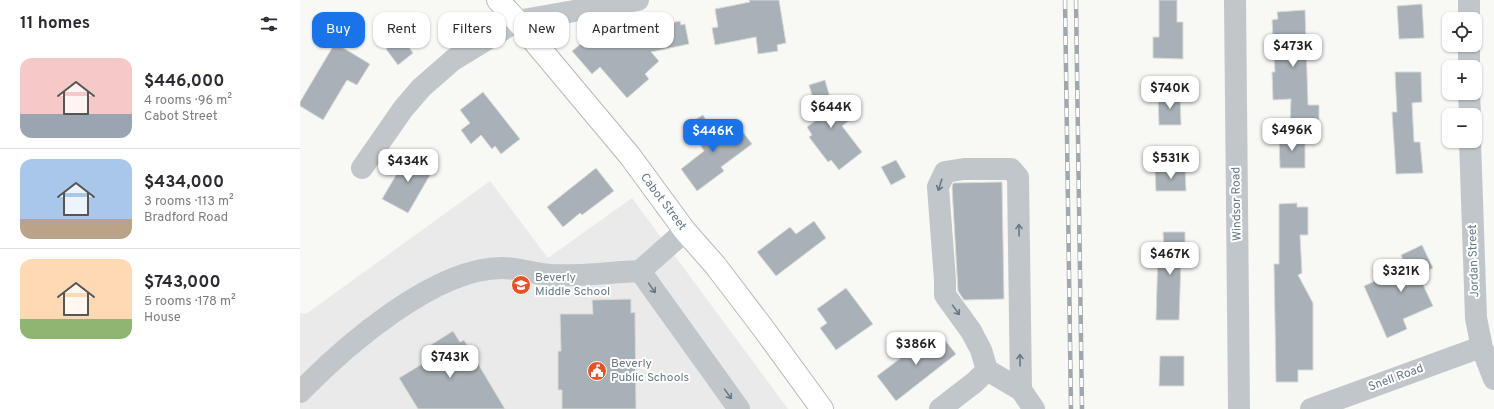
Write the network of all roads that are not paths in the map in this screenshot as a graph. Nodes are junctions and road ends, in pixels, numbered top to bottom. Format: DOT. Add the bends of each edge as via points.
graph roads {
  1 [pos="498,0"];
  2 [pos="638,0"];
  3 [pos="1235,0"];
  4 [pos="1469,0"];
  5 [pos="565,12"];
  6 [pos="1469,12"];
  7 [pos="514,17"];
  8 [pos="514,22"];
  9 [pos="540,48"];
  10 [pos="1470,148"];
  11 [pos="362,168"];
  12 [pos="685,231"];
  13 [pos="640,271"];
  14 [pos="1482,347"];
  15 [pos="987,370"];
  16 [pos="1494,379"];
  17 [pos="1021,390"];
  18 [pos="300,392"];
  19 [pos="739,409"];
  20 [pos="822,409"];
  21 [pos="940,409"];
  22 [pos="1034,409"];
  23 [pos="1239,409"];
  24 [pos="1311,409"];
  1 -- 7 [label="highway, Cabot Street"];
  2 -- 5 [label="street"];
  3 -- 23 [label="street, Windsor Road"];
  4 -- 6 [label="street"];
  8 -- 11 [label="street" via="453,60 421,88 403,109"];
  9 -- 12 [label="highway, Cabot Street" via="630,156"];
  10 -- 14 [label="street, Jordan Street" via="1476,318"];
  12 -- 13 [label="street"];
  12 -- 20 [label="highway, Cabot Street" via="763,328"];
  13 -- 18 [label="street" via="550,275 502,268 473,271 427,291 366,331"];
  13 -- 19 [label="street, one-way"];
  14 -- 16 [label="street, Jordan Street"];
  14 -- 24 [label="street, Snell Road"];
  15 -- 17 [label="street"];
  17 -- 15 [label="street, one-way" via="1018,177 1011,169 964,169 946,172 938,187 945,295 982,350"];
  15 -- 21 [label="street"];
  17 -- 22 [label="street"];
}
